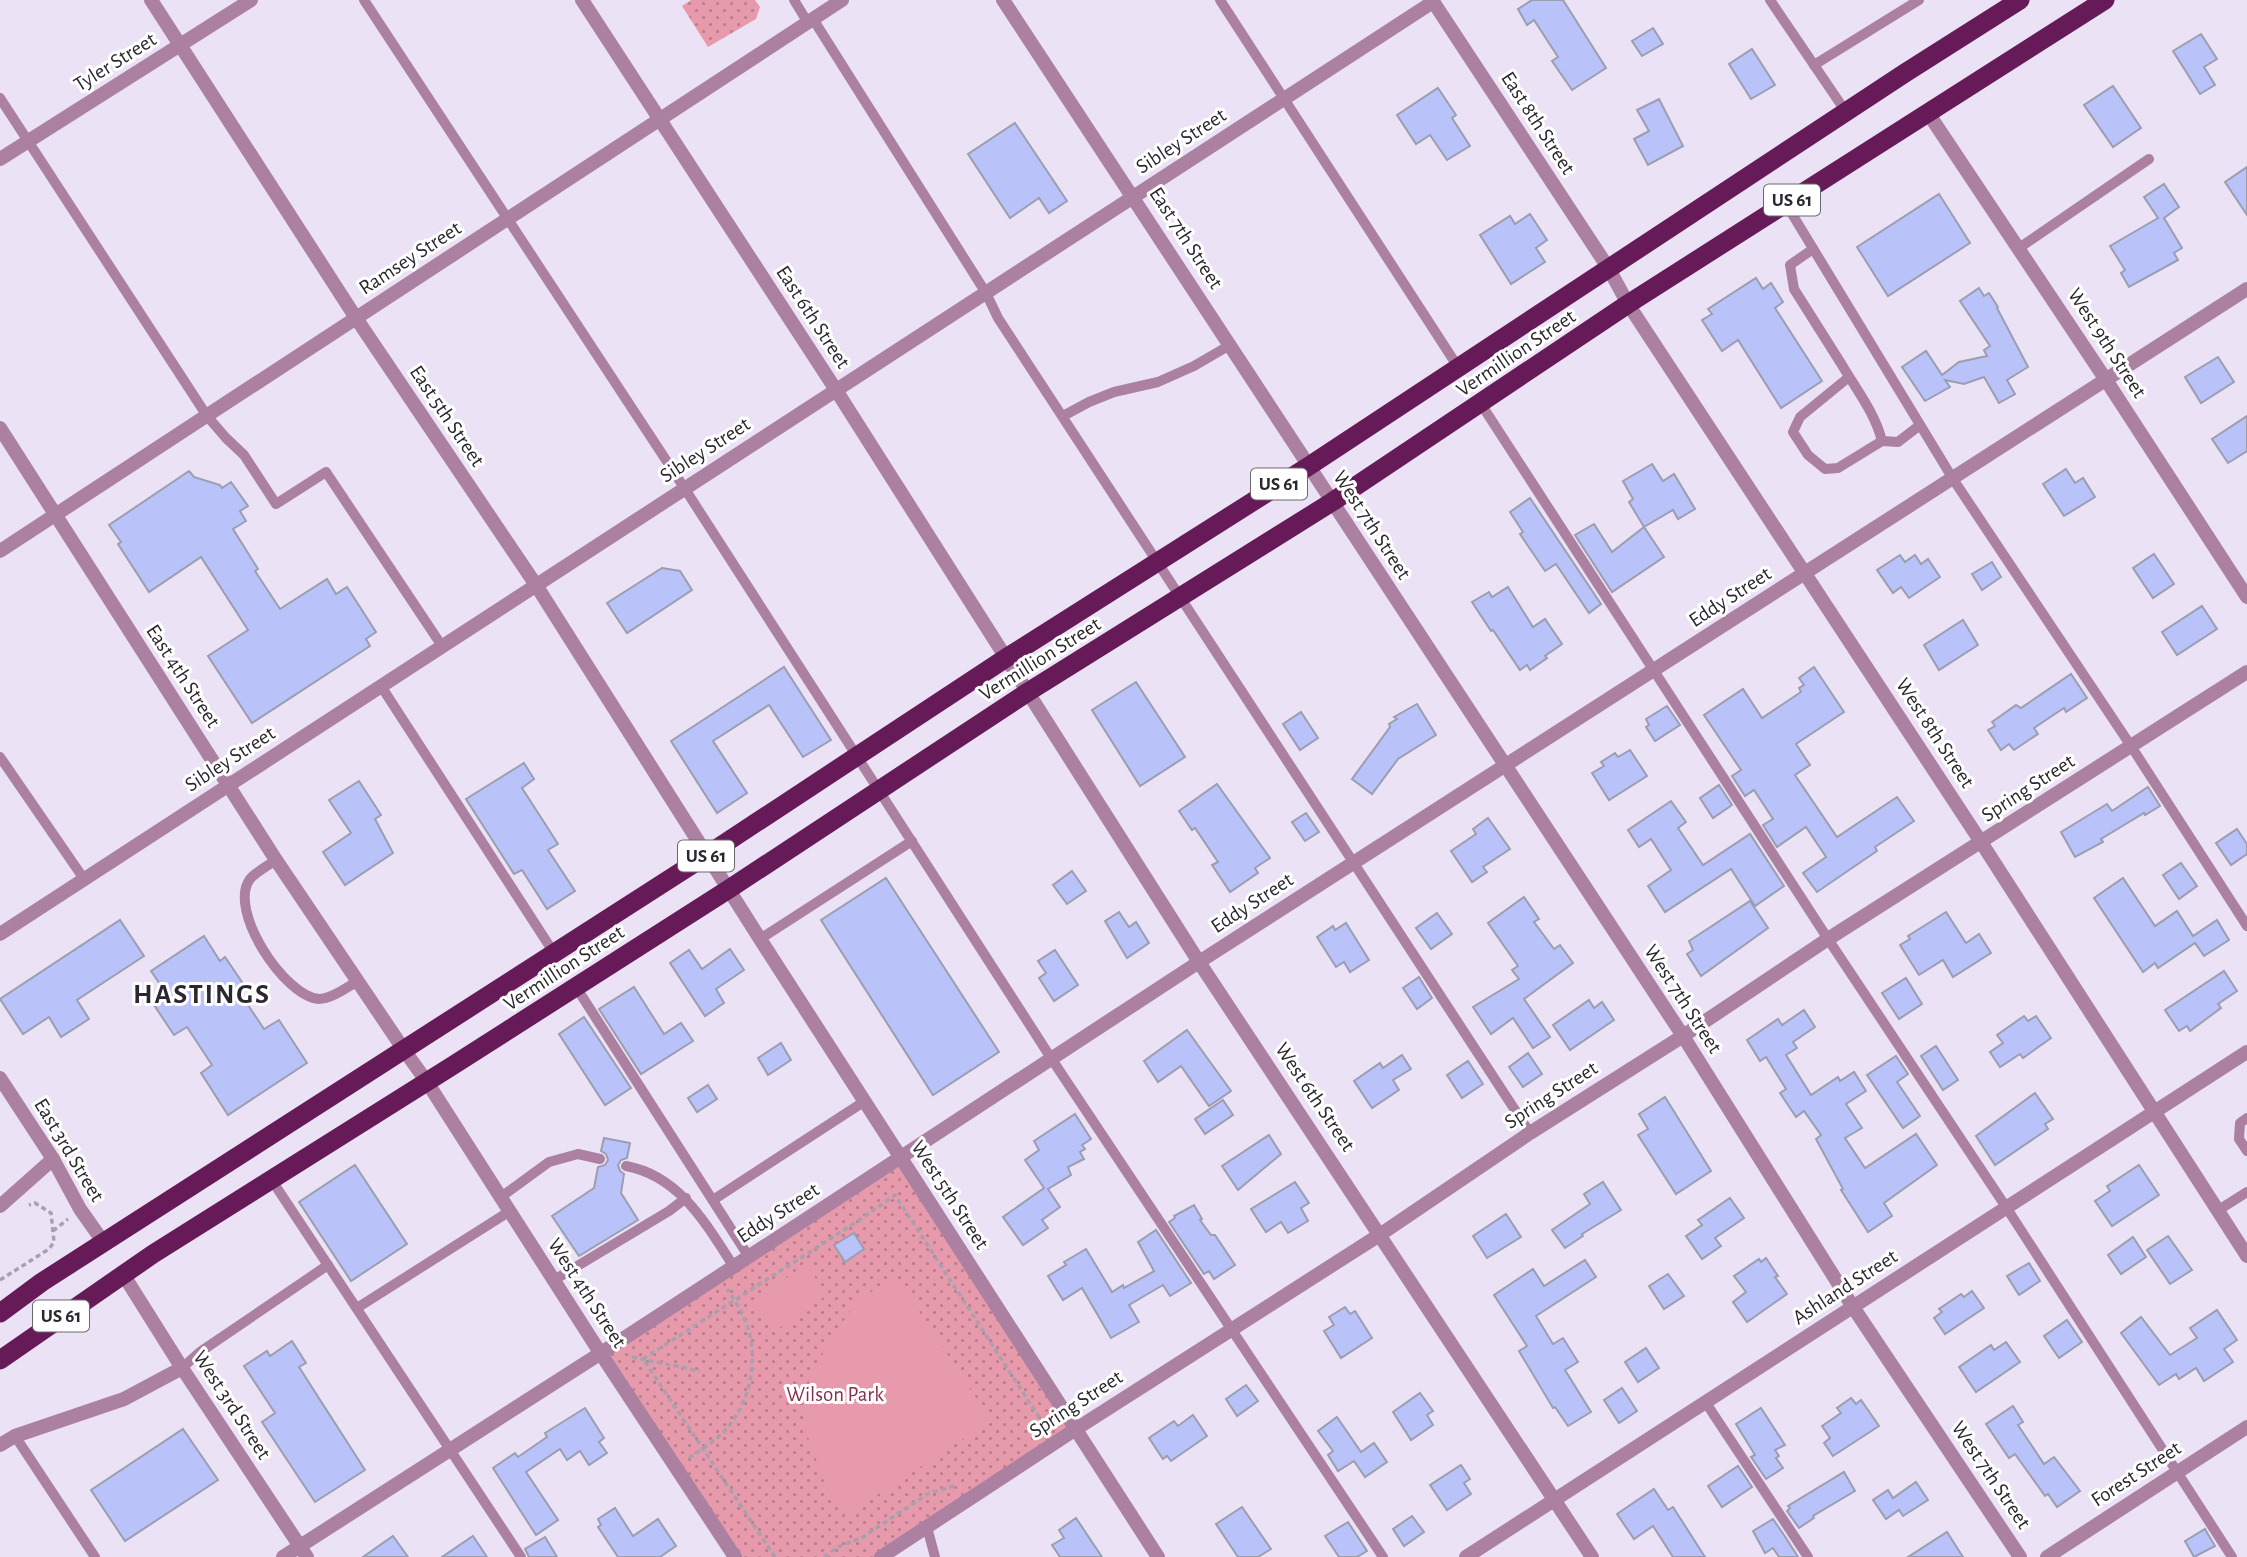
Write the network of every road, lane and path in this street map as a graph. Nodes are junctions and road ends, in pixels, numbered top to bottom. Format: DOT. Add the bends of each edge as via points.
graph roads {
  1 [pos="151,0"];
  2 [pos="251,0"];
  3 [pos="364,0"];
  4 [pos="582,0"];
  5 [pos="794,0"];
  6 [pos="842,0"];
  7 [pos="1003,0"];
  8 [pos="1220,0"];
  9 [pos="1770,0"];
  10 [pos="1919,0"];
  11 [pos="2020,0"];
  12 [pos="2105,0"];
  13 [pos="1433,1"];
  14 [pos="810,21"];
  15 [pos="181,46"];
  16 [pos="1814,65"];
  17 [pos="0,98"];
  18 [pos="1285,99"];
  19 [pos="1846,112"];
  20 [pos="1928,113"];
  21 [pos="660,120"];
  22 [pos="29,141"];
  23 [pos="0,159"];
  24 [pos="2149,159"];
  25 [pos="1134,197"];
  26 [pos="1786,204"];
  27 [pos="509,219"];
  28 [pos="2019,248"];
  29 [pos="1813,249"];
  30 [pos="1609,269"];
  31 [pos="2247,289"];
  32 [pos="986,293"];
  33 [pos="1628,304"];
  34 [pos="356,318"];
  35 [pos="1230,345"];
  36 [pos="1458,367"];
  37 [pos="1849,377"];
  38 [pos="2106,380"];
  39 [pos="836,390"];
  40 [pos="1481,404"];
  41 [pos="207,416"];
  42 [pos="1063,416"];
  43 [pos="1920,425"];
  44 [pos="0,428"];
  45 [pos="1882,441"];
  46 [pos="1309,466"];
  47 [pos="1953,479"];
  48 [pos="685,489"];
  49 [pos="1332,502"];
  50 [pos="55,516"];
  51 [pos="0,551"];
  52 [pos="1157,561"];
  53 [pos="1806,573"];
  54 [pos="536,585"];
  55 [pos="2247,597"];
  56 [pos="1180,598"];
  57 [pos="442,646"];
  58 [pos="1006,658"];
  59 [pos="1654,671"];
  60 [pos="2247,672"];
  61 [pos="381,686"];
  62 [pos="1028,692"];
  63 [pos="2131,746"];
  64 [pos="0,757"];
  65 [pos="857,757"];
  66 [pos="1506,766"];
  67 [pos="228,785"];
  68 [pos="880,790"];
  69 [pos="912,841"];
  70 [pos="1981,842"];
  71 [pos="707,855"];
  72 [pos="276,860"];
  73 [pos="1354,862"];
  74 [pos="84,879"];
  75 [pos="729,889"];
  76 [pos="2247,926"];
  77 [pos="0,933"];
  78 [pos="760,939"];
  79 [pos="1828,939"];
  80 [pos="554,953"];
  81 [pos="1199,962"];
  82 [pos="358,981"];
  83 [pos="576,987"];
  84 [pos="1683,1037"];
  85 [pos="404,1050"];
  86 [pos="2247,1052"];
  87 [pos="1051,1058"];
  88 [pos="0,1078"];
  89 [pos="428,1082"];
  90 [pos="865,1101"];
  91 [pos="2154,1113"];
  92 [pos="2247,1118"];
  93 [pos="1530,1133"];
  94 [pos="2247,1151"];
  95 [pos="53,1158"];
  96 [pos="901,1158"];
  97 [pos="600,1159"];
  98 [pos="626,1166"];
  99 [pos="271,1179"];
  100 [pos="2247,1192"];
  101 [pos="501,1198"];
  102 [pos="686,1198"];
  103 [pos="713,1200"];
  104 [pos="0,1206"];
  105 [pos="25,1206"];
  106 [pos="2006,1207"];
  107 [pos="510,1211"];
  108 [pos="2217,1211"];
  109 [pos="1381,1234"];
  110 [pos="104,1243"];
  111 [pos="2247,1256"];
  112 [pos="749,1257"];
  113 [pos="328,1265"];
  114 [pos="734,1267"];
  115 [pos="123,1274"];
  116 [pos="720,1276"];
  117 [pos="0,1280"];
  118 [pos="554,1280"];
  119 [pos="734,1301"];
  120 [pos="1853,1307"];
  121 [pos="357,1308"];
  122 [pos="0,1313"];
  123 [pos="1231,1329"];
  124 [pos="600,1354"];
  125 [pos="632,1357"];
  126 [pos="643,1359"];
  127 [pos="0,1360"];
  128 [pos="182,1368"];
  129 [pos="700,1371"];
  130 [pos="1706,1403"];
  131 [pos="2247,1427"];
  132 [pos="1076,1429"];
  133 [pos="1036,1435"];
  134 [pos="15,1436"];
  135 [pos="0,1445"];
  136 [pos="452,1449"];
  137 [pos="702,1449"];
  138 [pos="676,1467"];
  139 [pos="2177,1473"];
  140 [pos="961,1484"];
  141 [pos="1555,1500"];
  142 [pos="927,1527"];
  143 [pos="303,1551"];
  144 [pos="95,1557"];
  145 [pos="283,1557"];
  146 [pos="521,1557"];
  147 [pos="736,1557"];
  148 [pos="775,1557"];
  149 [pos="824,1557"];
  150 [pos="881,1557"];
  151 [pos="935,1557"];
  152 [pos="1158,1557"];
  153 [pos="1383,1557"];
  154 [pos="1466,1557"];
  155 [pos="1592,1557"];
  156 [pos="1808,1557"];
  157 [pos="2020,1557"];
  158 [pos="2047,1557"];
  159 [pos="2232,1557"];
  1 -- 15 [label="street, East 5th Street"];
  2 -- 15 [label="street, Tyler Street"];
  3 -- 27 [label="lane"];
  4 -- 21 [label="street, East 6th Street"];
  5 -- 14 [label="lane"];
  6 -- 14 [label="street, Ramsey Street"];
  7 -- 25 [label="street, East 7th Street"];
  8 -- 18 [label="lane"];
  9 -- 16 [label="lane"];
  10 -- 16 [label="lane"];
  11 -- 19 [label="highway, Vermillion Street / US 61"];
  12 -- 20 [label="highway, Vermillion Street / US 61"];
  13 -- 18 [label="street, Sibley Street"];
  13 -- 30 [label="street, East 8th Street"];
  14 -- 21 [label="street, Ramsey Street"];
  14 -- 32 [label="lane"];
  15 -- 22 [label="street, Tyler Street"];
  15 -- 34 [label="street, East 5th Street"];
  16 -- 19 [label="lane"];
  17 -- 22 [label="lane"];
  18 -- 25 [label="street, Sibley Street"];
  18 -- 36 [label="lane"];
  19 -- 30 [label="highway, Vermillion Street / US 61"];
  20 -- 26 [label="highway, Vermillion Street / US 61"];
  20 -- 28 [label="street, West 9th Street"];
  21 -- 27 [label="street, Ramsey Street"];
  21 -- 39 [label="street, East 6th Street"];
  22 -- 23 [label="street, Tyler Street"];
  22 -- 41 [label="lane"];
  24 -- 28 [label="lane"];
  25 -- 32 [label="street, Sibley Street"];
  25 -- 35 [label="street, East 7th Street"];
  26 -- 29 [label="lane"];
  26 -- 33 [label="highway, Vermillion Street / US 61"];
  27 -- 34 [label="street, Ramsey Street"];
  27 -- 48 [label="lane"];
  28 -- 38 [label="street, West 9th Street"];
  29 -- 37 [label="lane" via="1790,265 1794,289"];
  29 -- 43 [label="lane"];
  30 -- 33 [label="street, West 8th Street"];
  30 -- 36 [label="highway, Vermillion Street / US 61"];
  31 -- 38 [label="street, Eddy Street"];
  32 -- 39 [label="street, Sibley Street"];
  32 -- 42 [label="lane"];
  33 -- 40 [label="highway, Vermillion Street / US 61"];
  33 -- 53 [label="street, West 8th Street"];
  34 -- 41 [label="street, Ramsey Street"];
  34 -- 54 [label="street, East 5th Street"];
  35 -- 42 [label="lane" via="1158,382 1114,392"];
  35 -- 46 [label="street, East 7th Street"];
  36 -- 46 [label="highway, Vermillion Street / US 61"];
  37 -- 45 [label="lane" via="1878,425"];
  37 -- 45 [label="lane" via="1800,417 1793,432 1808,455 1825,469 1838,468"];
  38 -- 47 [label="street, Eddy Street"];
  38 -- 55 [label="street, West 9th Street"];
  39 -- 48 [label="street, Sibley Street"];
  39 -- 58 [label="street, East 6th Street"];
  40 -- 49 [label="highway, Vermillion Street / US 61"];
  40 -- 59 [label="lane"];
  41 -- 50 [label="street, Ramsey Street"];
  41 -- 57 [label="lane" via="244,454 276,504 326,472"];
  42 -- 52 [label="lane"];
  43 -- 45 [label="lane" via="1898,442"];
  43 -- 47 [label="lane"];
  44 -- 50 [label="street, East 4th Street"];
  46 -- 49 [label="street, West 7th Street"];
  46 -- 52 [label="highway, Vermillion Street / US 61"];
  47 -- 53 [label="street, Eddy Street"];
  47 -- 63 [label="lane"];
  48 -- 54 [label="street, Sibley Street"];
  48 -- 65 [label="lane"];
  49 -- 56 [label="highway, Vermillion Street / US 61"];
  49 -- 66 [label="street, West 7th Street"];
  50 -- 51 [label="street, Ramsey Street"];
  50 -- 67 [label="street, East 4th Street"];
  52 -- 56 [label="lane"];
  52 -- 58 [label="highway, Vermillion Street / US 61"];
  53 -- 59 [label="street, Eddy Street"];
  53 -- 70 [label="street, West 8th Street"];
  54 -- 57 [label="street, Sibley Street"];
  54 -- 71 [label="street, East 5th Street"];
  56 -- 62 [label="highway, Vermillion Street / US 61"];
  56 -- 73 [label="lane"];
  57 -- 61 [label="street, Sibley Street"];
  58 -- 62 [label="street, West 6th Street"];
  58 -- 65 [label="highway, Vermillion Street / US 61"];
  59 -- 66 [label="street, Eddy Street"];
  59 -- 79 [label="lane"];
  60 -- 63 [label="street, Spring Street"];
  61 -- 67 [label="street, Sibley Street"];
  61 -- 80 [label="lane"];
  62 -- 68 [label="highway, Vermillion Street / US 61"];
  62 -- 81 [label="street, West 6th Street"];
  63 -- 70 [label="street, Spring Street"];
  63 -- 76 [label="lane"];
  64 -- 74 [label="lane"];
  65 -- 68 [label="lane"];
  65 -- 71 [label="highway, Vermillion Street / US 61"];
  66 -- 73 [label="street, Eddy Street"];
  66 -- 84 [label="street, West 7th Street"];
  67 -- 72 [label="street, East 4th Street"];
  67 -- 74 [label="street, Sibley Street"];
  68 -- 69 [label="lane"];
  68 -- 75 [label="highway, Vermillion Street / US 61"];
  69 -- 78 [label="lane"];
  69 -- 87 [label="lane"];
  70 -- 79 [label="street, Spring Street"];
  70 -- 91 [label="street, West 8th Street"];
  71 -- 75 [label="street, West 5th Street"];
  71 -- 80 [label="highway, Vermillion Street / US 61"];
  72 -- 82 [label="street, East 4th Street"];
  72 -- 82 [label="lane" via="250,879 246,891 246,908 260,947 303,993 319,999"];
  73 -- 81 [label="street, Eddy Street"];
  73 -- 93 [label="lane"];
  74 -- 77 [label="street, Sibley Street"];
  75 -- 78 [label="street, West 5th Street"];
  75 -- 83 [label="highway, Vermillion Street / US 61"];
  78 -- 90 [label="street, West 5th Street"];
  79 -- 84 [label="street, Spring Street"];
  79 -- 106 [label="lane"];
  80 -- 85 [label="highway, Vermillion Street / US 61"];
  81 -- 87 [label="street, Eddy Street"];
  81 -- 109 [label="street, West 6th Street"];
  82 -- 85 [label="street, East 4th Street"];
  83 -- 89 [label="highway, Vermillion Street / US 61"];
  83 -- 103 [label="lane"];
  84 -- 93 [label="street, Spring Street"];
  84 -- 120 [label="street, West 7th Street"];
  85 -- 89 [label="street, West 4th Street"];
  85 -- 110 [label="highway, Vermillion Street / US 61"];
  86 -- 91 [label="street, Ashland Street"];
  87 -- 96 [label="street, Eddy Street"];
  87 -- 123 [label="lane"];
  88 -- 95 [label="street, East 3rd Street"];
  89 -- 99 [label="highway, Vermillion Street / US 61"];
  89 -- 101 [label="street, West 4th Street"];
  90 -- 96 [label="street, West 5th Street"];
  90 -- 103 [label="lane"];
  91 -- 106 [label="street, Ashland Street"];
  91 -- 108 [label="street, West 8th Street"];
  92 -- 94 [label="lane" via="2240,1123 2239,1139"];
  93 -- 109 [label="street, Spring Street"];
  95 -- 104 [label="street"];
  95 -- 110 [label="street, East 3rd Street"];
  96 -- 112 [label="street, Eddy Street"];
  96 -- 132 [label="street, West 5th Street"];
  97 -- 101 [label="lane" via="578,1154 549,1162"];
  98 -- 102 [label="lane" via="645,1169"];
  99 -- 113 [label="lane"];
  99 -- 115 [label="highway, Vermillion Street / US 61"];
  100 -- 108 [label="lane"];
  101 -- 107 [label="street, West 4th Street"];
  102 -- 114 [label="lane"];
  102 -- 118 [label="lane"];
  103 -- 112 [label="lane"];
  105 -- 117 [label="path" via="35,1203 51,1213 54,1242"];
  106 -- 120 [label="street, Ashland Street"];
  106 -- 139 [label="lane"];
  107 -- 118 [label="street, West 4th Street"];
  107 -- 121 [label="lane"];
  108 -- 111 [label="street, West 8th Street"];
  109 -- 123 [label="street, Spring Street"];
  109 -- 141 [label="street, West 6th Street"];
  110 -- 122 [label="highway, Vermillion Street / US 61"];
  112 -- 114 [label="street, Eddy Street"];
  113 -- 121 [label="lane"];
  113 -- 128 [label="lane"];
  114 -- 116 [label="street, Eddy Street"];
  115 -- 127 [label="highway, Vermillion Street / US 61"];
  115 -- 128 [label="street, West 3rd Street"];
  116 -- 119 [label="path"];
  116 -- 124 [label="street, Eddy Street"];
  118 -- 124 [label="street, West 4th Street"];
  119 -- 126 [label="path"];
  119 -- 133 [label="path" via="895,1195 1047,1428"];
  119 -- 137 [label="path" via="749,1337 749,1386 728,1427"];
  120 -- 130 [label="street, Ashland Street"];
  120 -- 157 [label="street, West 7th Street"];
  121 -- 136 [label="lane"];
  123 -- 132 [label="street, Spring Street"];
  123 -- 153 [label="lane"];
  124 -- 136 [label="street, Eddy Street"];
  124 -- 138 [label="street, West 4th Street"];
  125 -- 126 [label="path"];
  126 -- 129 [label="path"];
  126 -- 137 [label="path"];
  128 -- 134 [label="street" via="124,1399"];
  128 -- 143 [label="street, West 3rd Street"];
  130 -- 141 [label="street, Ashland Street"];
  130 -- 156 [label="lane"];
  131 -- 139 [label="street, Forest Street"];
  132 -- 142 [label="street, Spring Street"];
  132 -- 152 [label="street, West 5th Street"];
  134 -- 135 [label="street"];
  134 -- 144 [label="lane"];
  136 -- 143 [label="street, Eddy Street"];
  136 -- 146 [label="lane"];
  137 -- 138 [label="path"];
  137 -- 148 [label="path"];
  138 -- 147 [label="street, West 4th Street"];
  139 -- 158 [label="street, Forest Street"];
  139 -- 159 [label="lane"];
  140 -- 149 [label="path" via="929,1493"];
  141 -- 154 [label="street, Ashland Street"];
  141 -- 155 [label="street, West 6th Street"];
  142 -- 150 [label="street, Spring Street"];
  142 -- 151 [label="lane"];
  143 -- 145 [label="street, Eddy Street"];
}
